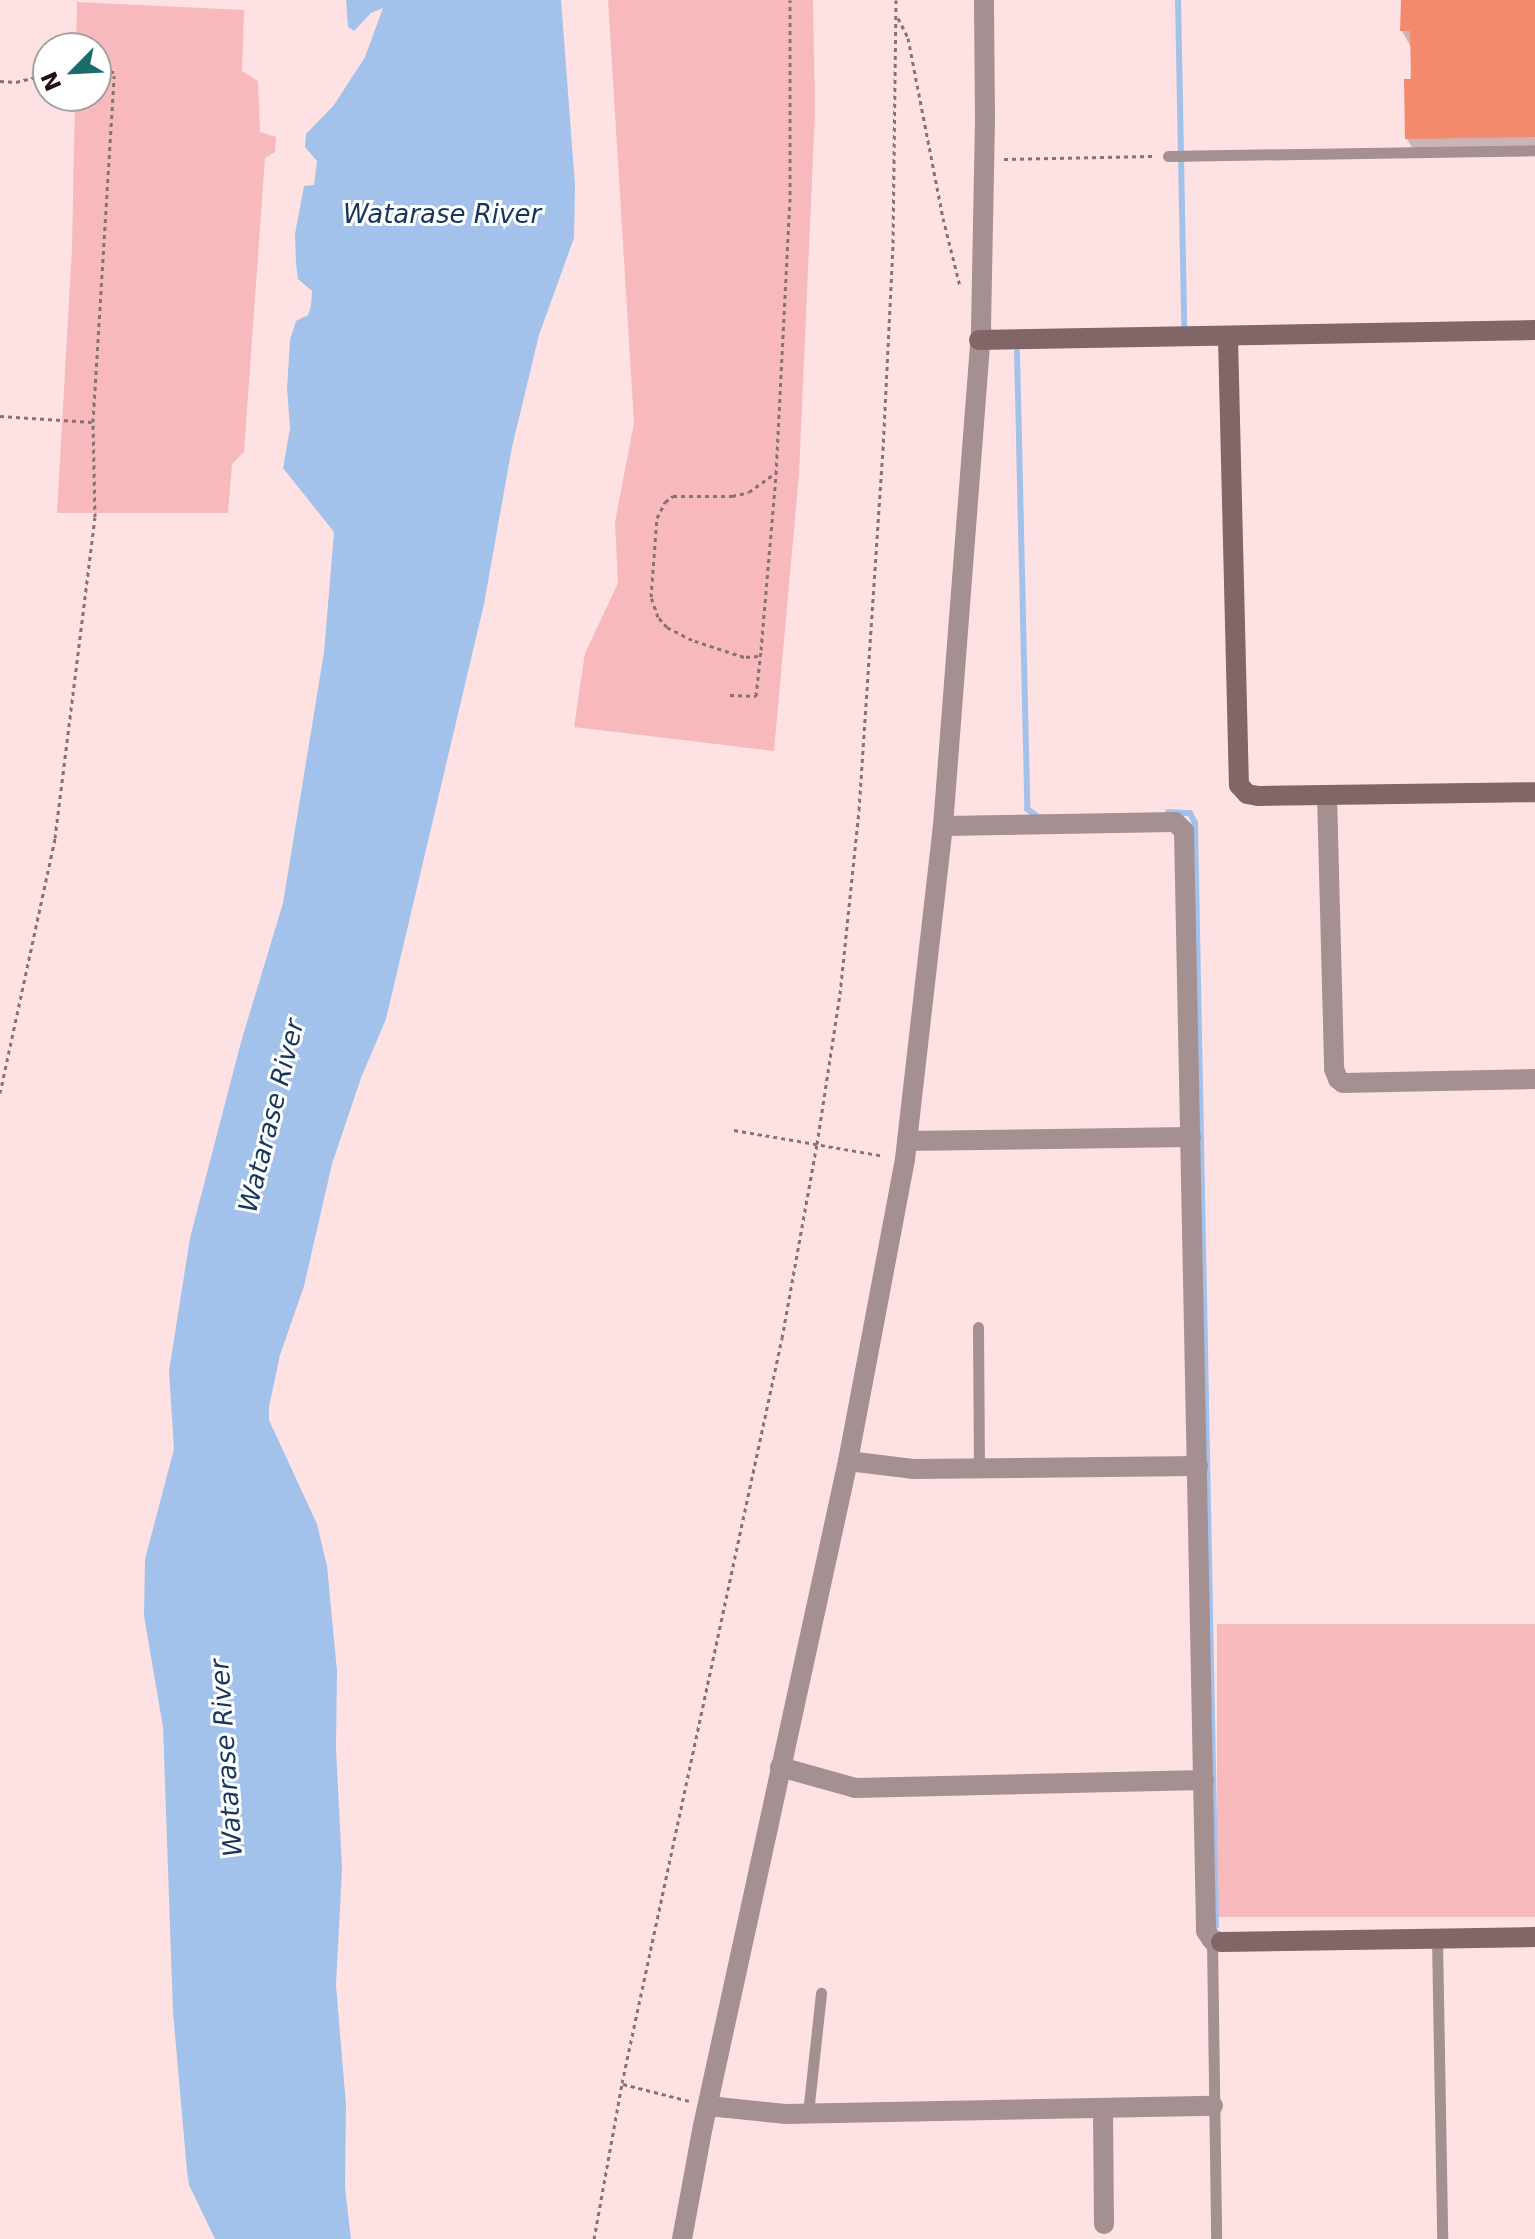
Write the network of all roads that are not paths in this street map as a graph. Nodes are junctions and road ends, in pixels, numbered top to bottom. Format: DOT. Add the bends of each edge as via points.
graph roads {
  1 [pos="984,0"];
  2 [pos="1535,150"];
  3 [pos="1168,156"];
  4 [pos="1535,330"];
  5 [pos="1228,338"];
  6 [pos="979,340"];
  7 [pos="1535,792"];
  8 [pos="1327,795"];
  9 [pos="943,826"];
  10 [pos="1535,1079"];
  11 [pos="1191,1137"];
  12 [pos="907,1141"];
  13 [pos="978,1327"];
  14 [pos="848,1461"];
  15 [pos="1198,1466"];
  16 [pos="979,1469"];
  17 [pos="780,1767"];
  18 [pos="1204,1780"];
  19 [pos="1535,1937"];
  20 [pos="1437,1938"];
  21 [pos="1217,1941"];
  22 [pos="821,1993"];
  23 [pos="708,2106"];
  24 [pos="1213,2106"];
  25 [pos="1103,2110"];
  26 [pos="808,2113"];
  27 [pos="1104,2224"];
  28 [pos="682,2239"];
  29 [pos="1216,2239"];
  30 [pos="1442,2239"];
  1 -- 6 [label="street"];
  2 -- 3 [label="lane"];
  4 -- 5 [label="street"];
  5 -- 6 [label="street"];
  5 -- 8 [label="street" via="1239,785 1258,796"];
  6 -- 9 [label="street"];
  7 -- 8 [label="street"];
  8 -- 10 [label="street" via="1338,1079"];
  9 -- 11 [label="street" via="1175,822 1184,831"];
  9 -- 12 [label="street"];
  11 -- 12 [label="street"];
  11 -- 15 [label="street"];
  12 -- 14 [label="street"];
  13 -- 16 [label="lane"];
  14 -- 16 [label="street" via="913,1469"];
  14 -- 17 [label="street"];
  15 -- 16 [label="street"];
  15 -- 18 [label="street"];
  17 -- 18 [label="street" via="855,1788"];
  17 -- 23 [label="street"];
  18 -- 21 [label="street" via="1206,1931"];
  19 -- 20 [label="street"];
  20 -- 21 [label="street"];
  20 -- 30 [label="lane"];
  21 -- 24 [label="lane"];
  22 -- 26 [label="lane"];
  23 -- 26 [label="street"];
  23 -- 28 [label="street"];
  24 -- 25 [label="street"];
  24 -- 29 [label="lane"];
  25 -- 26 [label="street"];
  25 -- 27 [label="street"];
}
